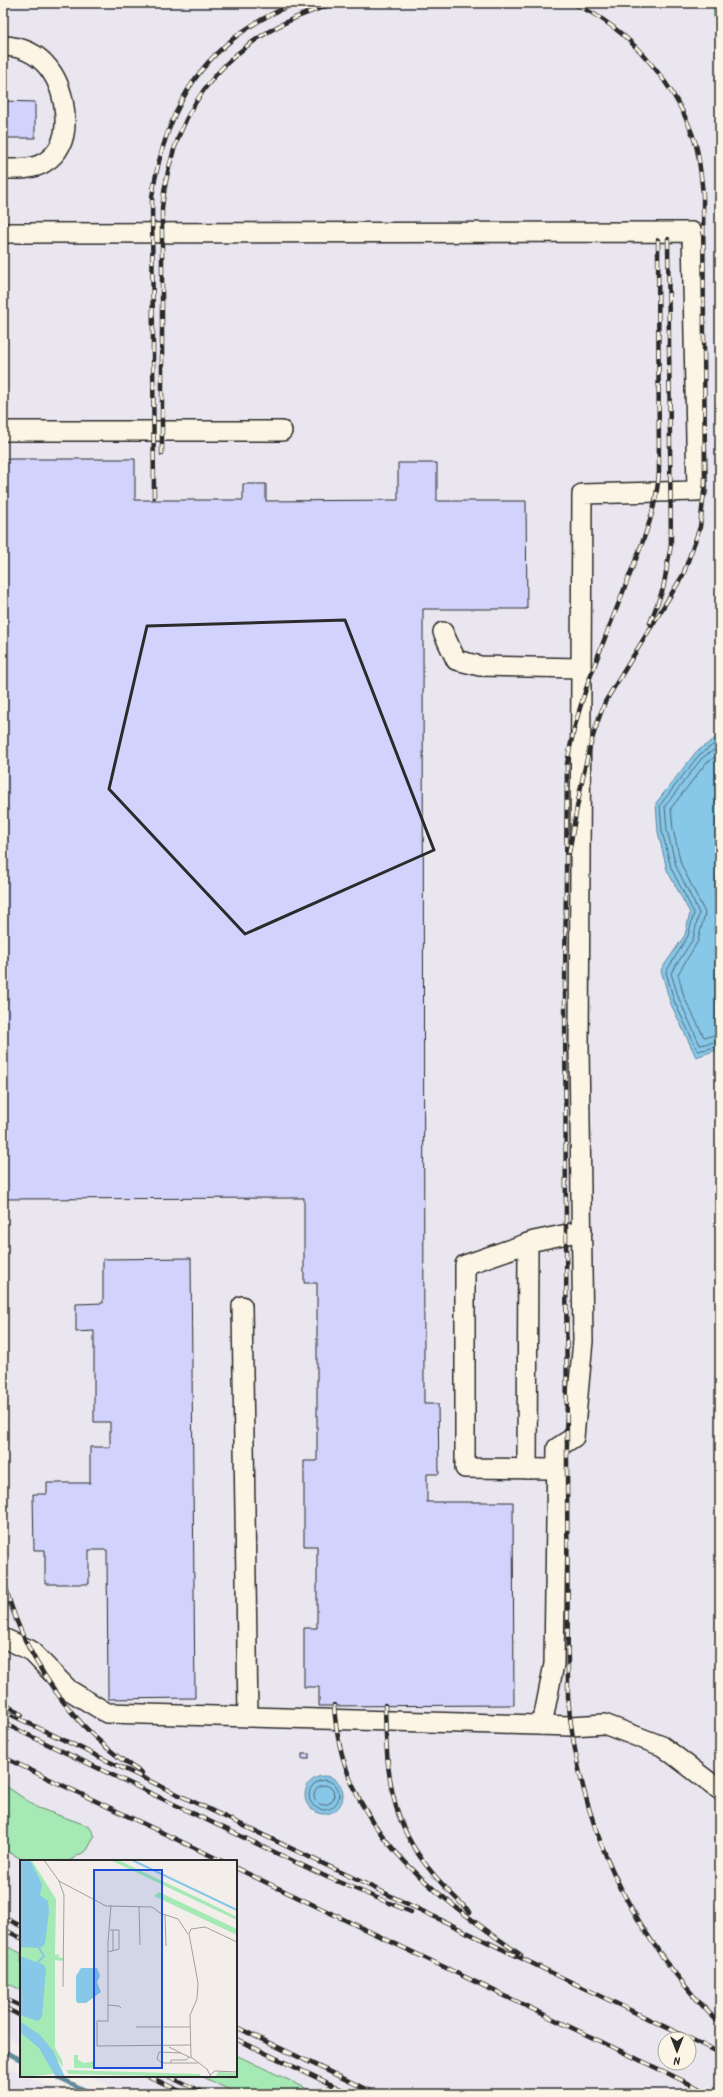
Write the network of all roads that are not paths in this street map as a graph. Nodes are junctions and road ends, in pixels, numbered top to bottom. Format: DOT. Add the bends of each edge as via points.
graph roads {
  1 [pos="3,46"];
  2 [pos="3,169"];
  3 [pos="3,233"];
  4 [pos="3,431"];
  5 [pos="282,431"];
  6 [pos="443,632"];
  7 [pos="581,668"];
  8 [pos="582,1231"];
  9 [pos="528,1243"];
  10 [pos="242,1306"];
  11 [pos="527,1469"];
  12 [pos="557,1469"];
  13 [pos="3,1638"];
  14 [pos="248,1717"];
  15 [pos="542,1725"];
  16 [pos="720,1790"];
  1 -- 2 [label="lane" via="23,49 48,66 61,88 65,122 60,148 53,157 31,168"];
  3 -- 7 [label="lane" via="692,232 697,491 582,494"];
  4 -- 5 [label="lane"];
  6 -- 7 [label="lane" via="456,660 480,666"];
  7 -- 8 [label="lane" via="579,1048"];
  8 -- 9 [label="lane"];
  8 -- 12 [label="lane" via="583,1340 574,1437 557,1448"];
  9 -- 11 [label="lane"];
  9 -- 11 [label="lane" via="465,1265 465,1468"];
  10 -- 14 [label="lane"];
  11 -- 12 [label="lane"];
  12 -- 15 [label="lane" via="554,1664"];
  13 -- 14 [label="lane" via="30,1650 69,1690 107,1713"];
  14 -- 15 [label="lane"];
  15 -- 16 [label="lane" via="604,1724 662,1746"];
}
